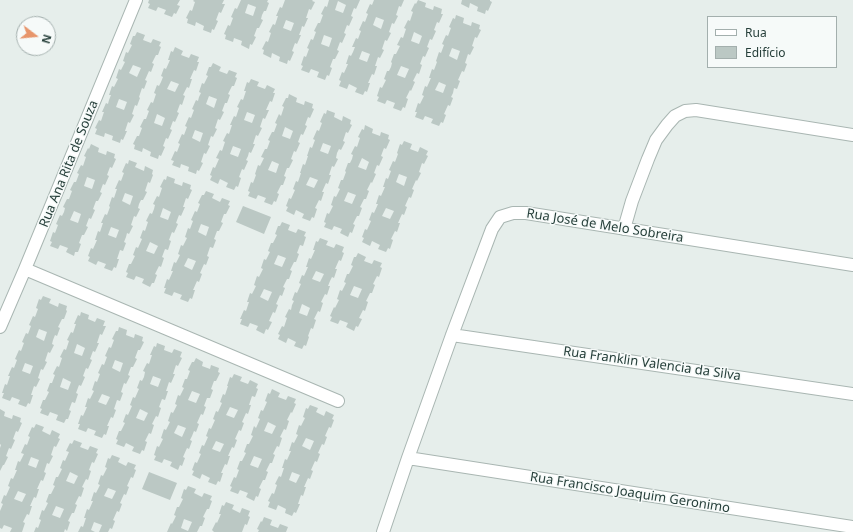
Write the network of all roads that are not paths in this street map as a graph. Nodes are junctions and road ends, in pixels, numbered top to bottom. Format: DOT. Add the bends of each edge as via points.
graph roads {
  1 [pos="136,0"];
  2 [pos="853,135"];
  3 [pos="624,229"];
  4 [pos="853,265"];
  5 [pos="25,269"];
  6 [pos="0,327"];
  7 [pos="452,334"];
  8 [pos="853,394"];
  9 [pos="338,401"];
  10 [pos="408,458"];
  11 [pos="853,527"];
  12 [pos="383,532"];
  1 -- 5 [label="street, Rua Ana Rita de Souza"];
  2 -- 3 [label="street" via="696,110 685,111 675,116 656,140"];
  3 -- 4 [label="street, Rua José de Melo Sobreira"];
  3 -- 7 [label="street, Rua José de Melo Sobreira" via="526,213 500,217 492,229"];
  5 -- 6 [label="street, Rua Ana Rita de Souza"];
  5 -- 9 [label="street"];
  7 -- 8 [label="street, Rua Franklin Valencia da Silva"];
  7 -- 10 [label="street, Rua José de Melo Sobreira"];
  10 -- 11 [label="street, Rua Francisco Joaquim Geronimo"];
  10 -- 12 [label="street, Rua José de Melo Sobreira"];
}
